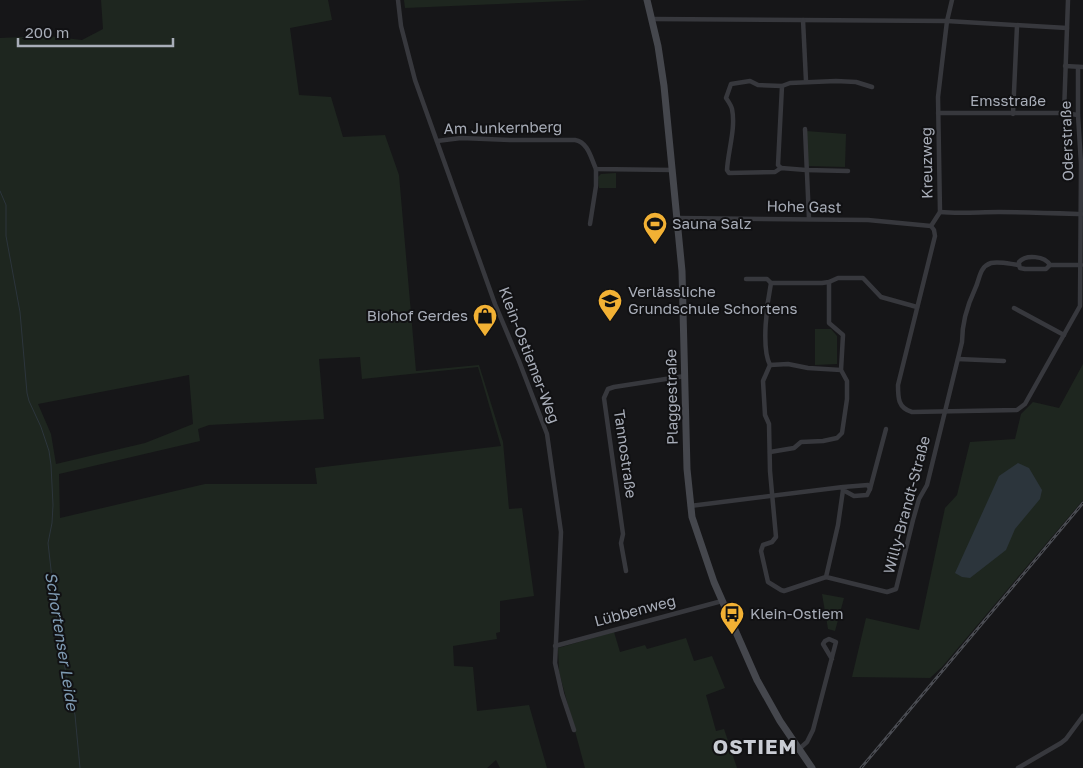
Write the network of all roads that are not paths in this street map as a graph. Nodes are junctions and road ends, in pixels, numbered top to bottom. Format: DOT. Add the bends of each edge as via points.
graph roads {
  1 [pos="398,0"];
  2 [pos="647,0"];
  3 [pos="952,0"];
  4 [pos="1068,0"];
  5 [pos="652,19"];
  6 [pos="803,20"];
  7 [pos="947,21"];
  8 [pos="1016,26"];
  9 [pos="1066,28"];
  10 [pos="1065,66"];
  11 [pos="1081,67"];
  12 [pos="806,81"];
  13 [pos="782,86"];
  14 [pos="872,87"];
  15 [pos="938,113"];
  16 [pos="1012,114"];
  17 [pos="1064,114"];
  18 [pos="1078,115"];
  19 [pos="805,129"];
  20 [pos="437,141"];
  21 [pos="1082,164"];
  22 [pos="781,168"];
  23 [pos="596,169"];
  24 [pos="673,170"];
  25 [pos="806,170"];
  26 [pos="848,170"];
  27 [pos="940,212"];
  28 [pos="1081,214"];
  29 [pos="677,218"];
  30 [pos="809,219"];
  31 [pos="590,224"];
  32 [pos="931,226"];
  33 [pos="1019,265"];
  34 [pos="1050,265"];
  35 [pos="1081,265"];
  36 [pos="746,279"];
  37 [pos="828,282"];
  38 [pos="771,283"];
  39 [pos="917,307"];
  40 [pos="1014,308"];
  41 [pos="1064,335"];
  42 [pos="958,360"];
  43 [pos="1004,361"];
  44 [pos="770,365"];
  45 [pos="842,370"];
  46 [pos="685,376"];
  47 [pos="945,411"];
  48 [pos="886,429"];
  49 [pos="770,452"];
  50 [pos="843,489"];
  51 [pos="870,489"];
  52 [pos="772,496"];
  53 [pos="690,506"];
  54 [pos="626,571"];
  55 [pos="826,578"];
  56 [pos="722,601"];
  57 [pos="556,646"];
  58 [pos="832,659"];
  59 [pos="1083,716"];
  60 [pos="574,730"];
  61 [pos="798,750"];
  62 [pos="812,768"];
  63 [pos="1018,768"];
  1 -- 20 [label="street, Klein-Ostiemer-Weg" via="410,62"];
  2 -- 5 [label="street, Plaggestraße"];
  3 -- 7 [label="street, Kreuzweg"];
  4 -- 9 [label="street, Oderstraße"];
  5 -- 6 [label="street"];
  5 -- 24 [label="street, Plaggestraße" via="664,86"];
  6 -- 7 [label="street"];
  6 -- 12 [label="street"];
  7 -- 8 [label="street"];
  7 -- 15 [label="street, Kreuzweg"];
  8 -- 9 [label="street"];
  8 -- 16 [label="street"];
  9 -- 10 [label="street, Oderstraße"];
  10 -- 11 [label="street"];
  10 -- 17 [label="street, Oderstraße"];
  11 -- 18 [label="street, Oderstraße"];
  12 -- 13 [label="street"];
  12 -- 14 [label="street" via="856,82"];
  13 -- 22 [label="street" via="778,144 778,165"];
  13 -- 22 [label="street" via="758,85 750,81 731,84 726,98 732,108 727,170 732,174 775,172"];
  15 -- 16 [label="street, Emsstraße"];
  15 -- 27 [label="street, Kreuzweg"];
  16 -- 17 [label="street, Emsstraße"];
  17 -- 18 [label="street, Emsstraße"];
  18 -- 21 [label="street, Oderstraße"];
  19 -- 25 [label="street"];
  20 -- 23 [label="street, Am Junkernberg" via="461,138 581,141"];
  20 -- 57 [label="street, Klein-Ostiemer-Weg" via="546,434 561,532"];
  21 -- 28 [label="street, Oderstraße"];
  22 -- 25 [label="street"];
  23 -- 24 [label="street"];
  23 -- 31 [label="street"];
  24 -- 29 [label="street, Plaggestraße"];
  25 -- 26 [label="street"];
  25 -- 30 [label="street"];
  27 -- 28 [label="street"];
  27 -- 32 [label="street, Kreuzweg"];
  28 -- 35 [label="street, Oderstraße"];
  29 -- 30 [label="street, Hohe Gast"];
  29 -- 46 [label="street, Plaggestraße" via="684,292"];
  30 -- 32 [label="street, Hohe Gast"];
  32 -- 39 [label="street" via="935,236"];
  33 -- 34 [label="street, Willy-Brandt-Straße" via="1020,268 1040,270"];
  33 -- 34 [label="street" via="1022,258 1042,258"];
  33 -- 42 [label="street, Willy-Brandt-Straße" via="997,262 984,267 967,307"];
  34 -- 35 [label="street"];
  35 -- 41 [label="street, Oderstraße" via="1080,306"];
  36 -- 38 [label="street" via="767,279"];
  37 -- 38 [label="street"];
  37 -- 39 [label="street" via="838,278 863,278 881,297"];
  37 -- 45 [label="street" via="828,323 842,335"];
  38 -- 44 [label="street" via="766,324"];
  39 -- 47 [label="street" via="898,397 901,406 912,412"];
  40 -- 41 [label="street"];
  41 -- 47 [label="street, Oderstraße" via="1025,404 1017,410"];
  42 -- 43 [label="street"];
  42 -- 47 [label="street, Willy-Brandt-Straße"];
  44 -- 45 [label="street"];
  44 -- 49 [label="street" via="763,381"];
  45 -- 49 [label="street" via="847,381 842,433 837,438 802,442 794,448"];
  46 -- 53 [label="street, Plaggestraße"];
  46 -- 54 [label="street, Tannostraße" via="614,387 608,389 604,398"];
  47 -- 55 [label="street, Willy-Brandt-Straße" via="896,589 887,592"];
  48 -- 51 [label="street"];
  49 -- 52 [label="street"];
  50 -- 51 [label="street" via="868,485"];
  50 -- 51 [label="street" via="859,497 867,495"];
  50 -- 52 [label="street"];
  50 -- 55 [label="street"];
  52 -- 53 [label="street"];
  52 -- 55 [label="street" via="776,537 761,548 768,582 784,591"];
  53 -- 56 [label="street, Plaggestraße" via="703,554"];
  56 -- 57 [label="street, Lübbenweg"];
  56 -- 61 [label="street, Plaggestraße" via="757,680"];
  57 -- 60 [label="street, Klein-Ostiemer-Weg" via="555,663"];
  58 -- 61 [label="street" via="813,730"];
  59 -- 63 [label="street" via="1066,739"];
  61 -- 62 [label="street, Plaggestraße"];
}
